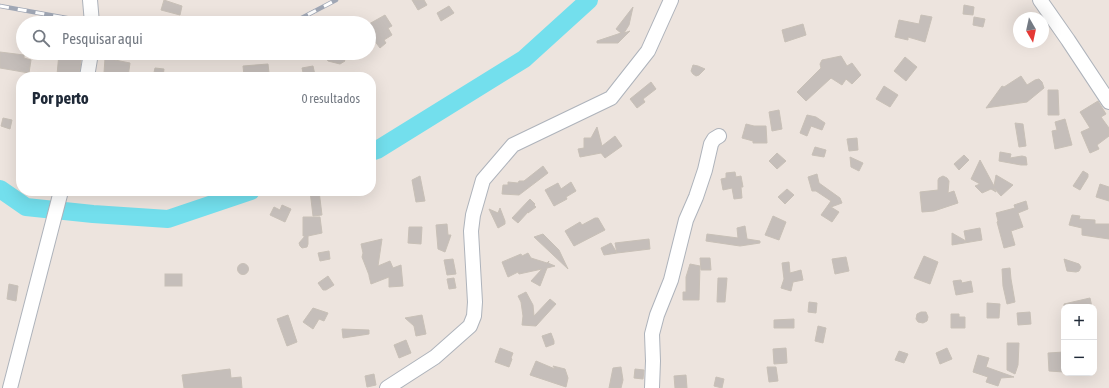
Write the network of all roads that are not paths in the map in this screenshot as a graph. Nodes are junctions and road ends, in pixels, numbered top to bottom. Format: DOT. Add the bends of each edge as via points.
graph roads {
  1 [pos="90,0"];
  2 [pos="671,0"];
  3 [pos="1040,0"];
  4 [pos="91,16"];
  5 [pos="90,60"];
  6 [pos="88,72"];
  7 [pos="1109,102"];
  8 [pos="719,136"];
  9 [pos="60,196"];
  10 [pos="10,388"];
  11 [pos="387,388"];
  12 [pos="652,388"];
  1 -- 4 [label="street"];
  2 -- 11 [label="street" via="648,51 611,98 513,145 483,180 471,231 475,302 470,326 435,358"];
  3 -- 7 [label="street"];
  5 -- 6 [label="street"];
  8 -- 12 [label="street" via="711,144 705,170 686,220 671,280 657,315 652,334"];
  9 -- 10 [label="street"];
}
